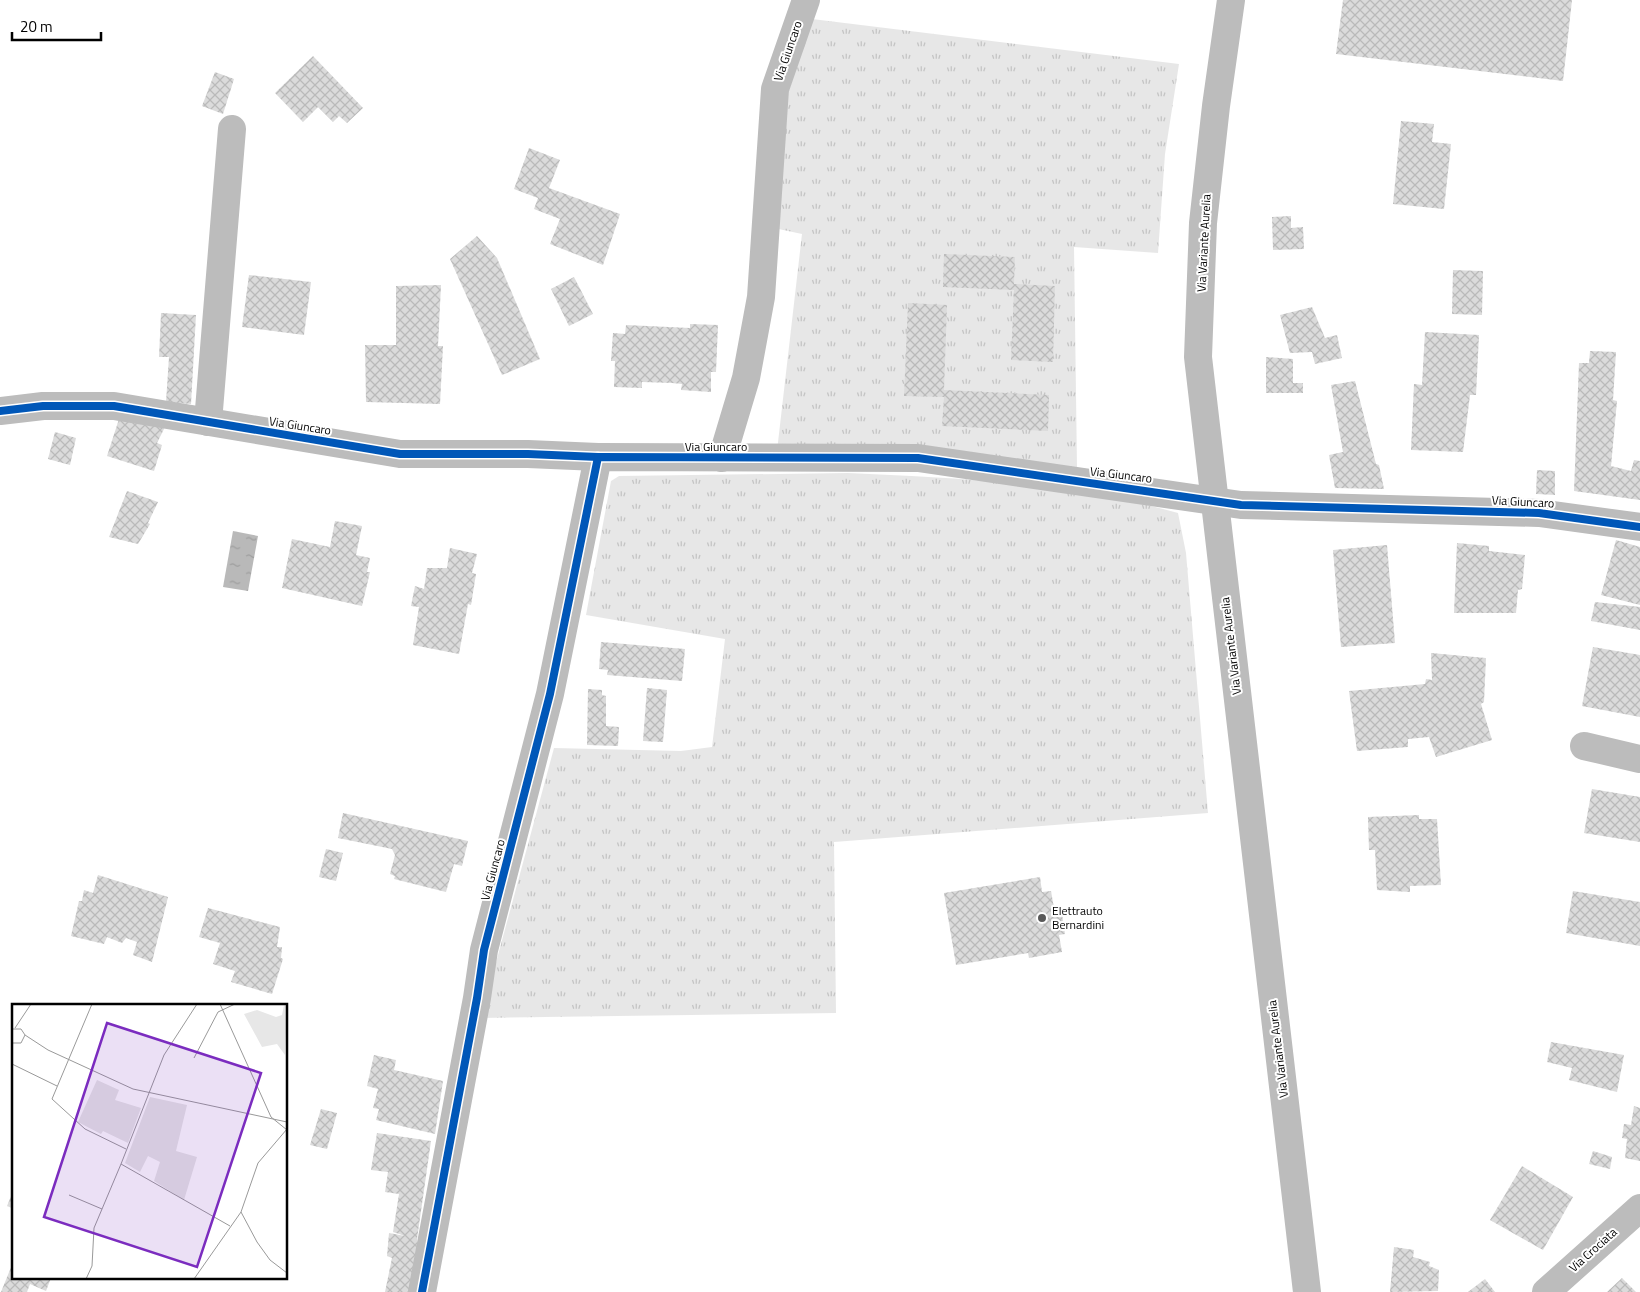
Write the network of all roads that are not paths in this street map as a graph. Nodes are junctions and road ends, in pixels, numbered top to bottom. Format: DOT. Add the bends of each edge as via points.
graph roads {
  1 [pos="806,0"];
  2 [pos="1231,0"];
  3 [pos="232,129"];
  4 [pos="0,411"];
  5 [pos="208,422"];
  6 [pos="598,457"];
  7 [pos="722,458"];
  8 [pos="1215,501"];
  9 [pos="1640,527"];
  10 [pos="1584,746"];
  11 [pos="1640,759"];
  12 [pos="1640,1208"];
  13 [pos="422,1292"];
  14 [pos="1308,1292"];
  15 [pos="1546,1292"];
  1 -- 7 [label="street, Via Giuncaro" via="775,89 761,297 746,378"];
  2 -- 8 [label="street, Via Variante Aurelia" via="1204,223 1198,357"];
  3 -- 5 [label="street"];
  4 -- 5 [label="street, Via Giuncaro" via="43,406 114,406"];
  5 -- 6 [label="street, Via Giuncaro" via="400,454"];
  6 -- 7 [label="street, Via Giuncaro"];
  6 -- 13 [label="street, Via Giuncaro" via="550,694 484,950"];
  7 -- 8 [label="street, Via Giuncaro" via="918,458"];
  8 -- 9 [label="street, Via Giuncaro" via="1241,505 1539,513"];
  8 -- 14 [label="street, Via Variante Aurelia"];
  10 -- 11 [label="street"];
  12 -- 15 [label="street, Via Crociata"];
}
